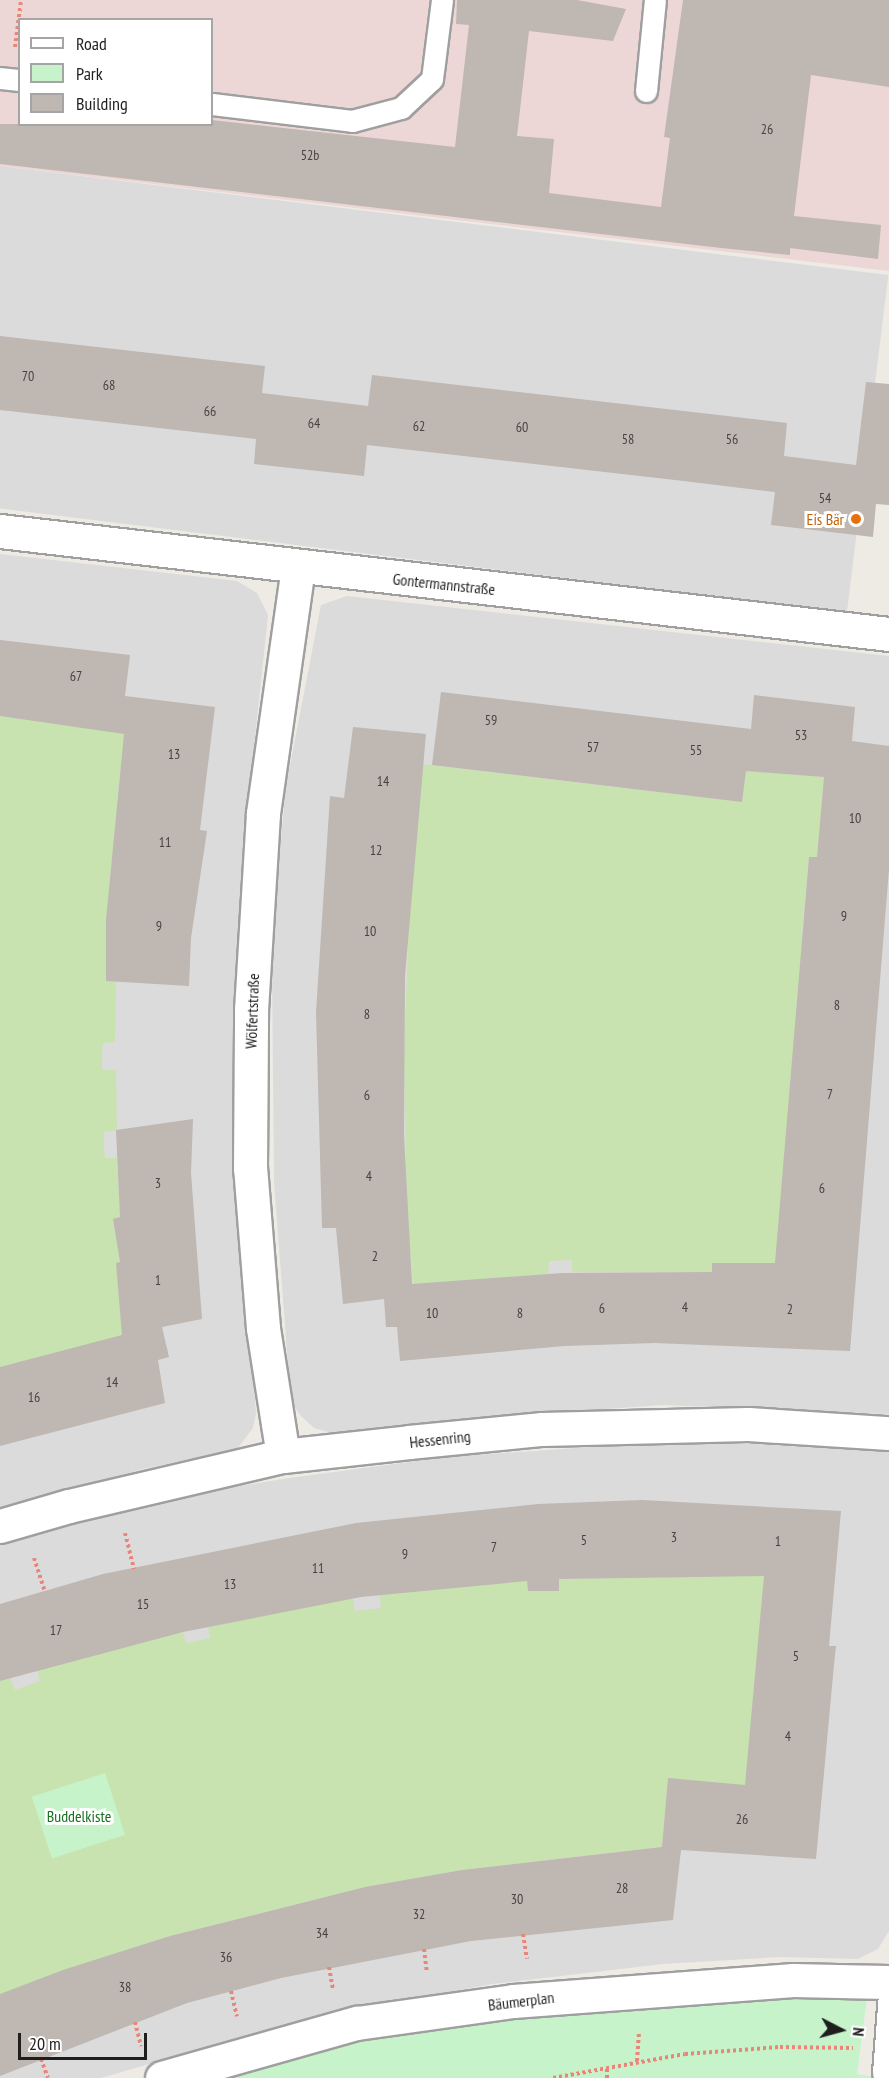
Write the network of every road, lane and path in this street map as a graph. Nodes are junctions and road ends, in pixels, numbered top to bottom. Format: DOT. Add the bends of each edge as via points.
graph roads {
  1 [pos="21,0"];
  2 [pos="442,0"];
  3 [pos="655,0"];
  4 [pos="18,18"];
  5 [pos="18,22"];
  6 [pos="10,79"];
  7 [pos="646,91"];
  8 [pos="213,104"];
  9 [pos="0,531"];
  10 [pos="298,567"];
  11 [pos="889,634"];
  12 [pos="889,1433"];
  13 [pos="283,1456"];
  14 [pos="122,1524"];
  15 [pos="0,1526"];
  16 [pos="31,1547"];
  17 [pos="134,1569"];
  18 [pos="45,1591"];
  19 [pos="524,1934"];
  20 [pos="424,1949"];
  21 [pos="527,1959"];
  22 [pos="329,1967"];
  23 [pos="428,1974"];
  24 [pos="889,1982"];
  25 [pos="231,1991"];
  26 [pos="334,1994"];
  27 [pos="889,1995"];
  28 [pos="237,2016"];
  29 [pos="135,2022"];
  30 [pos="141,2046"];
  31 [pos="885,2050"];
  32 [pos="41,2059"];
  33 [pos="607,2068"];
  34 [pos="882,2073"];
  35 [pos="48,2078"];
  36 [pos="162,2078"];
  37 [pos="554,2078"];
  38 [pos="607,2078"];
  1 -- 4 [label="path"];
  2 -- 8 [label="lane" via="432,79 401,108 352,122"];
  3 -- 7 [label="lane"];
  5 -- 6 [label="path"];
  9 -- 10 [label="street, Gontermannstraße"];
  10 -- 11 [label="street, Gontermannstraße"];
  10 -- 13 [label="street, Wölfertstraße" via="263,813 251,1011 250,1168 263,1328"];
  12 -- 13 [label="street, Hessenring" via="748,1424 542,1429"];
  13 -- 15 [label="street, Hessenring"];
  14 -- 17 [label="path"];
  16 -- 18 [label="path"];
  19 -- 21 [label="path"];
  20 -- 23 [label="path"];
  22 -- 26 [label="path"];
  24 -- 36 [label="street, Bäumerplan" via="793,1980 513,2001 357,2023"];
  25 -- 28 [label="path"];
  27 -- 31 [label="lane"];
  29 -- 30 [label="path"];
  31 -- 33 [label="path" via="780,2047 685,2054"];
  31 -- 34 [label="lane"];
  32 -- 35 [label="path"];
  33 -- 37 [label="path"];
  33 -- 38 [label="path"];
}
